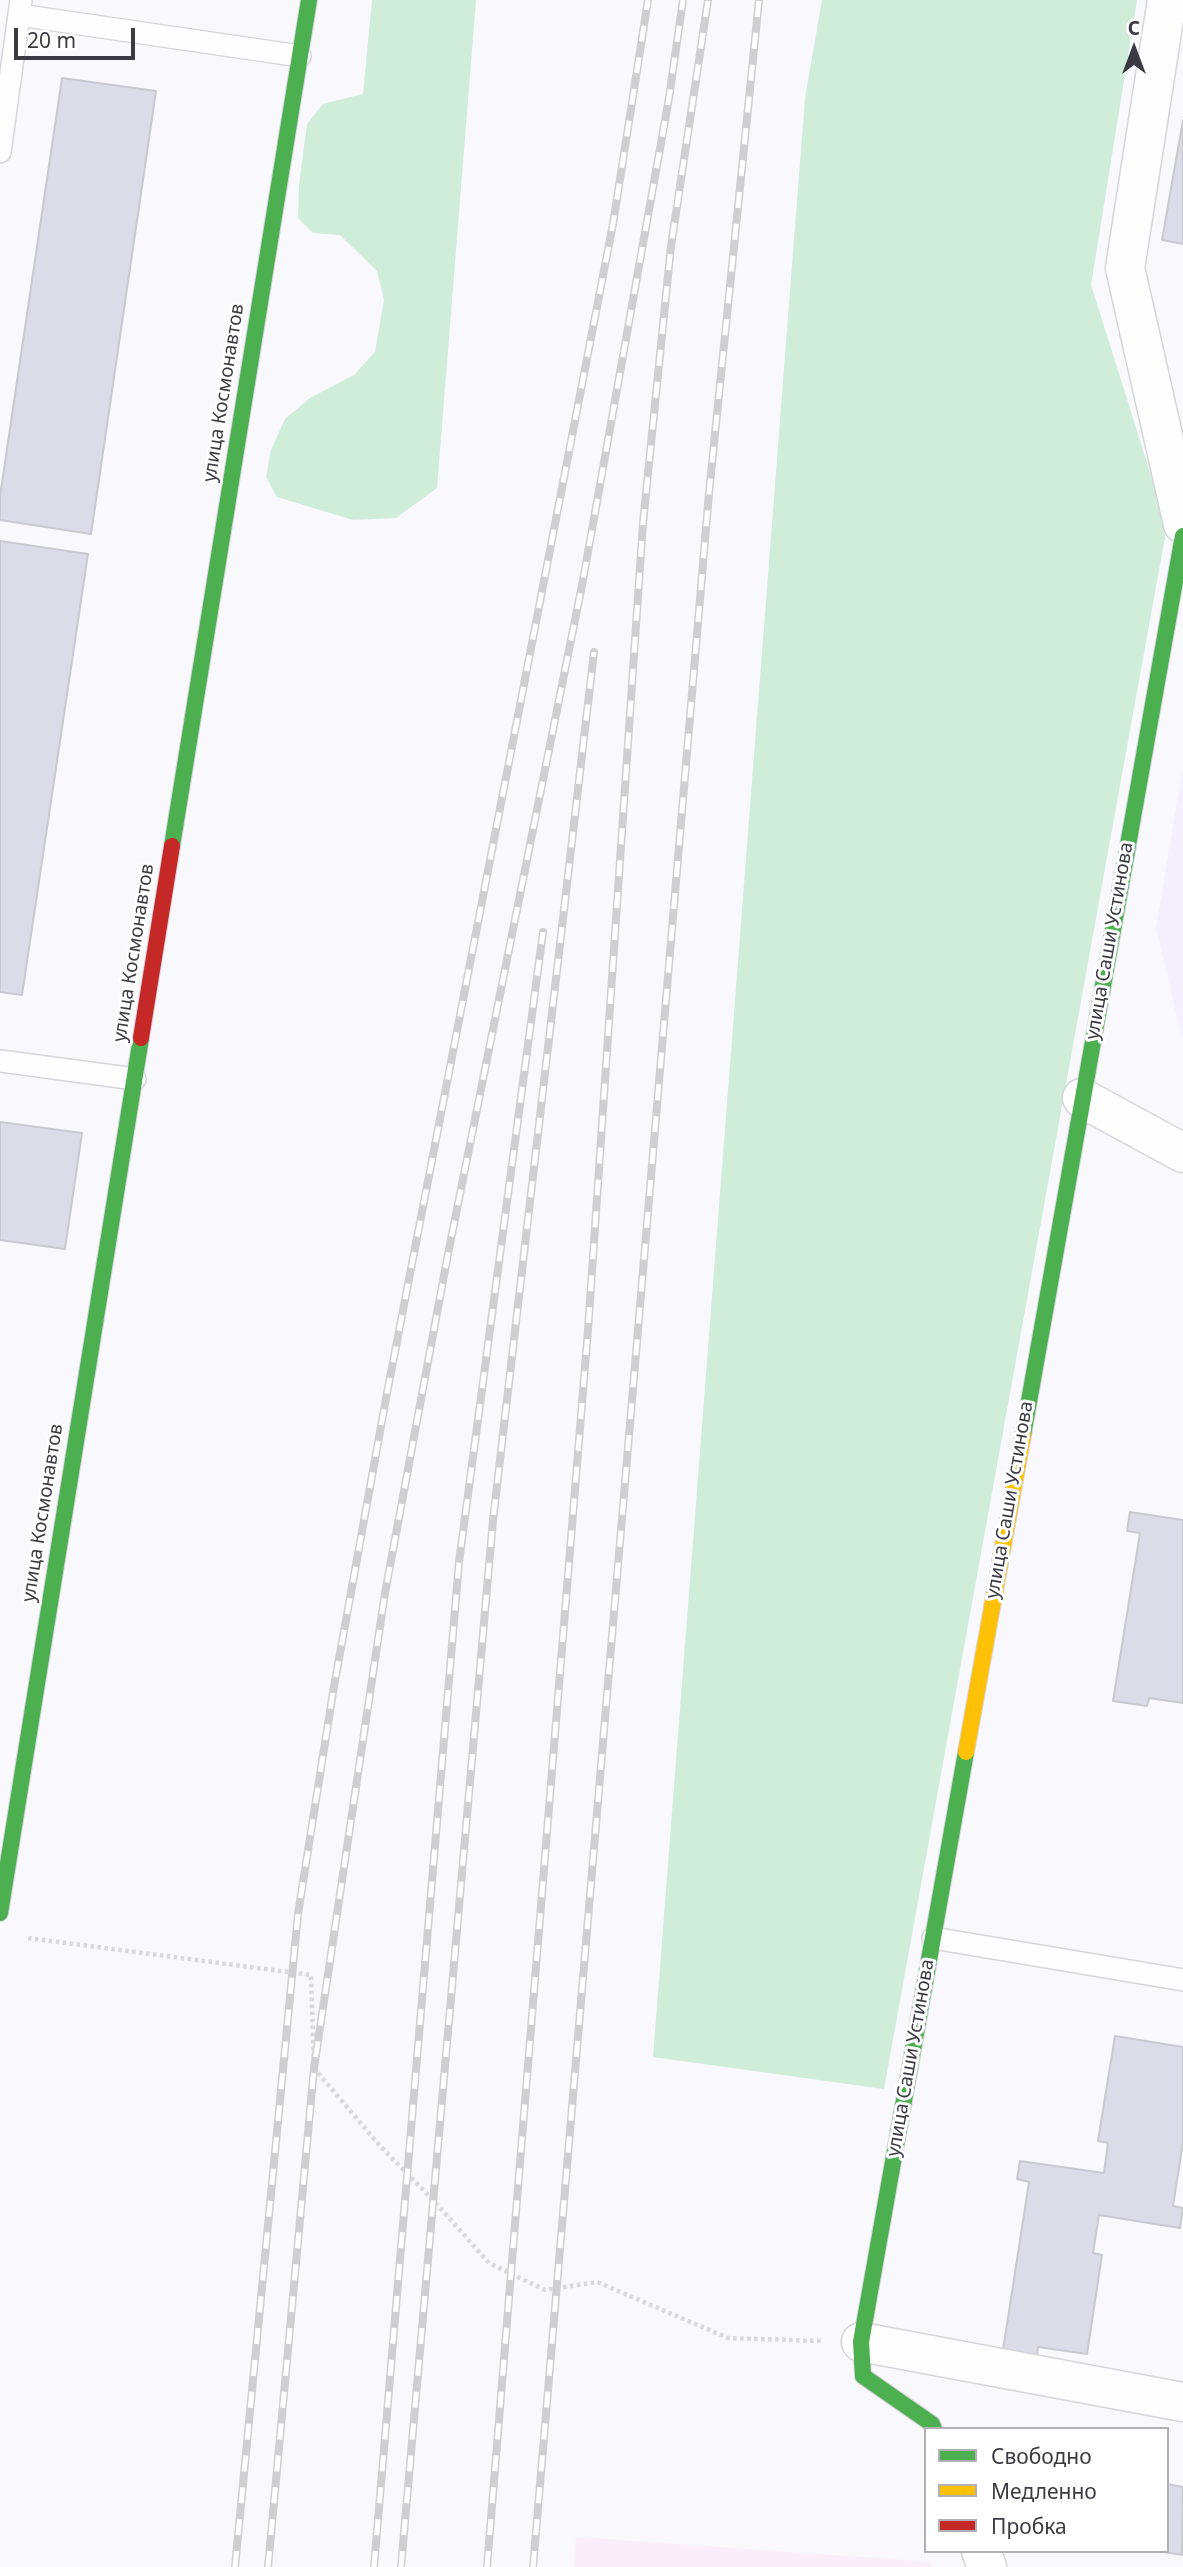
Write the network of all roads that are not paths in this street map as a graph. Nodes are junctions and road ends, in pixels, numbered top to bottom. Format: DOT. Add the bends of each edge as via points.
graph roads {
  1 [pos="309,0"];
  2 [pos="1167,0"];
  3 [pos="20,8"];
  4 [pos="300,56"];
  5 [pos="0,152"];
  6 [pos="1183,524"];
  7 [pos="1183,536"];
  8 [pos="0,1061"];
  9 [pos="135,1079"];
  10 [pos="1082,1098"];
  11 [pos="1183,1153"];
  12 [pos="0,1778"];
  13 [pos="21,1782"];
  14 [pos="0,1913"];
  15 [pos="933,1938"];
  16 [pos="1183,1980"];
  17 [pos="861,2342"];
  18 [pos="1183,2402"];
  19 [pos="933,2427"];
  1 -- 4 [label="street, улица Космонавтов"];
  2 -- 6 [label="street" via="1125,268"];
  3 -- 4 [label="lane"];
  3 -- 5 [label="lane"];
  4 -- 9 [label="street, улица Космонавтов"];
  7 -- 10 [label="street, улица Саши Устинова"];
  8 -- 9 [label="lane"];
  9 -- 13 [label="street, улица Космонавтов"];
  10 -- 11 [label="street"];
  10 -- 15 [label="street, улица Саши Устинова"];
  12 -- 13 [label="lane"];
  13 -- 14 [label="street, улица Космонавтов"];
  15 -- 16 [label="lane"];
  15 -- 17 [label="street, улица Саши Устинова"];
  17 -- 18 [label="street"];
  17 -- 19 [label="street, улица Саши Устинова" via="863,2376"];
}
